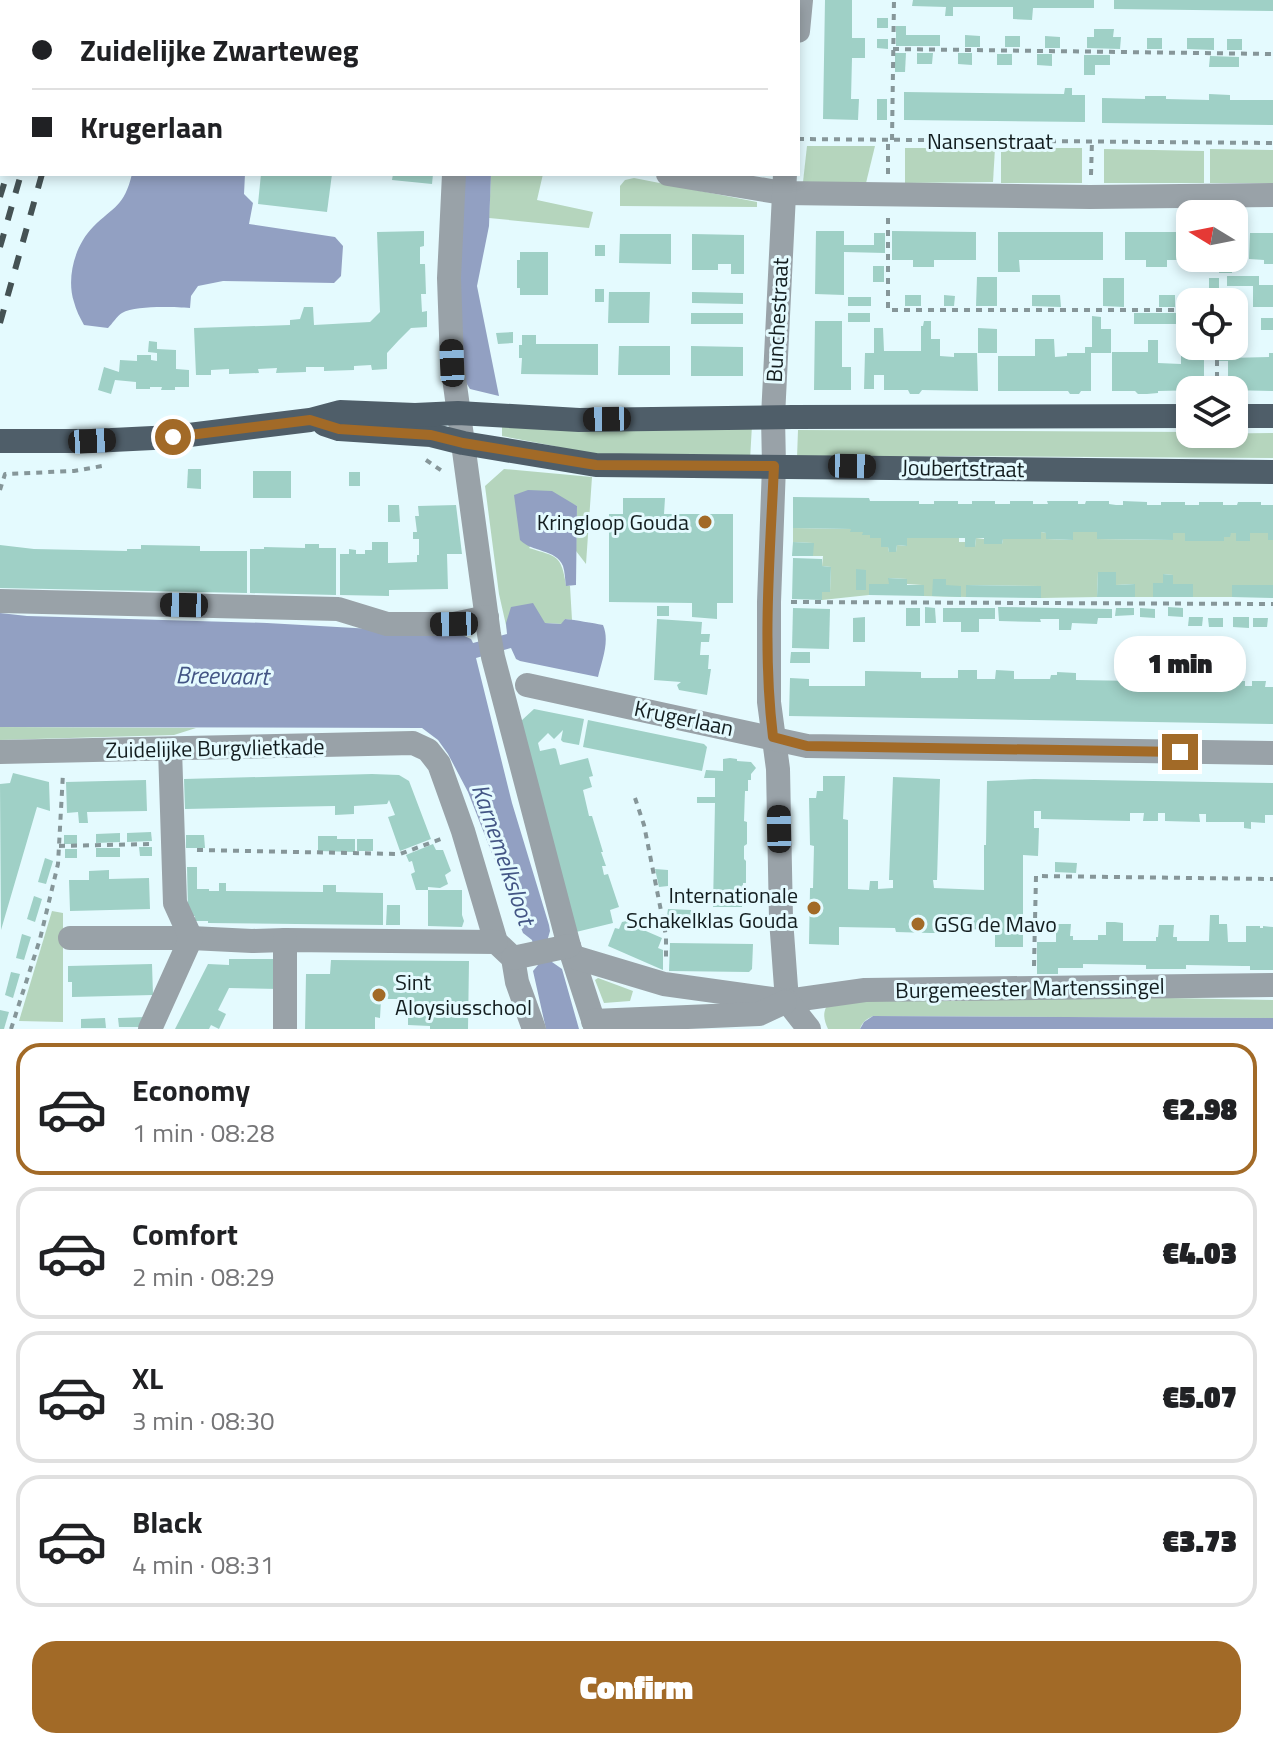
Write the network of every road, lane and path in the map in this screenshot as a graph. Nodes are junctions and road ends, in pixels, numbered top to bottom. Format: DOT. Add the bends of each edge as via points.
graph roads {
  1 [pos="894,0"];
  2 [pos="893,49"];
  3 [pos="1273,54"];
  4 [pos="800,139"];
  5 [pos="890,140"];
  6 [pos="1092,141"];
  7 [pos="1273,143"];
  8 [pos="454,176"];
  9 [pos="691,176"];
  10 [pos="784,184"];
  11 [pos="887,195"];
  12 [pos="1273,195"];
  13 [pos="1090,197"];
  14 [pos="1176,310"];
  15 [pos="458,413"];
  16 [pos="1176,416"];
  17 [pos="1248,416"];
  18 [pos="1273,416"];
  19 [pos="773,417"];
  20 [pos="310,420"];
  21 [pos="0,441"];
  22 [pos="463,443"];
  23 [pos="423,457"];
  24 [pos="111,463"];
  25 [pos="774,466"];
  26 [pos="1273,472"];
  27 [pos="0,490"];
  28 [pos="469,492"];
  29 [pos="0,601"];
  30 [pos="769,602"];
  31 [pos="1273,604"];
  32 [pos="492,647"];
  33 [pos="527,685"];
  34 [pos="773,737"];
  35 [pos="170,749"];
  36 [pos="64,751"];
  37 [pos="0,752"];
  38 [pos="1273,753"];
  39 [pos="635,798"];
  40 [pos="463,831"];
  41 [pos="59,846"];
  42 [pos="173,849"];
  43 [pos="1273,879"];
  44 [pos="70,938"];
  45 [pos="191,938"];
  46 [pos="285,940"];
  47 [pos="539,951"];
  48 [pos="664,984"];
  49 [pos="1273,985"];
  50 [pos="1034,988"];
  51 [pos="787,1001"];
  52 [pos="595,1025"];
  53 [pos="11,1029"];
  54 [pos="150,1029"];
  55 [pos="285,1029"];
  56 [pos="534,1029"];
  57 [pos="809,1029"];
  1 -- 2 [label="path"];
  2 -- 3 [label="path"];
  2 -- 5 [label="path"];
  4 -- 5 [label="path, Nansenstraat"];
  5 -- 6 [label="path, Nansenstraat"];
  5 -- 11 [label="path"];
  6 -- 7 [label="path, Nansenstraat"];
  6 -- 13 [label="path"];
  8 -- 15 [label="street" via="449,278"];
  9 -- 10 [label="street"];
  10 -- 11 [label="street"];
  10 -- 19 [label="street, Bunchestraat"];
  11 -- 13 [label="street"];
  11 -- 14 [label="path" via="888,310"];
  12 -- 13 [label="street"];
  15 -- 19 [label="main road" via="579,420"];
  15 -- 20 [label="main road" via="340,412"];
  15 -- 22 [label="street"];
  16 -- 19 [label="main road"];
  17 -- 18 [label="main road"];
  19 -- 25 [label="street, Bunchestraat"];
  20 -- 21 [label="main road" via="173,437"];
  20 -- 22 [label="main road, Joubertstraat" via="339,429 431,435"];
  22 -- 25 [label="main road, Joubertstraat" via="596,465"];
  22 -- 28 [label="street"];
  23 -- 28 [label="path"];
  24 -- 27 [label="path" via="74,471 5,474"];
  25 -- 26 [label="main road, Joubertstraat"];
  25 -- 30 [label="street, Bunchestraat"];
  28 -- 32 [label="street"];
  29 -- 32 [label="street" via="338,609 387,624 454,624"];
  30 -- 31 [label="path"];
  30 -- 34 [label="street, Bunchestraat"];
  32 -- 47 [label="street"];
  33 -- 34 [label="street, Krugerlaan"];
  34 -- 38 [label="street, Krugerlaan" via="807,746"];
  34 -- 51 [label="street, Bunchestraat"];
  35 -- 36 [label="street, Zuidelijke Burgvlietkade"];
  35 -- 40 [label="street, Zuidelijke Burgvlietkade" via="413,743 439,764"];
  35 -- 42 [label="street"];
  36 -- 37 [label="street, Zuidelijke Burgvlietkade"];
  36 -- 41 [label="path"];
  39 -- 48 [label="path" via="666,936"];
  40 -- 42 [label="path" via="400,854"];
  40 -- 47 [label="street"];
  41 -- 42 [label="path" via="152,844"];
  41 -- 53 [label="path" via="40,939"];
  42 -- 45 [label="street" via="175,903"];
  43 -- 50 [label="path" via="1036,876"];
  44 -- 45 [label="street, Burgemeester Martenssingel"];
  45 -- 46 [label="street, Burgemeester Martenssingel"];
  45 -- 54 [label="street"];
  46 -- 47 [label="street, Burgemeester Martenssingel"];
  46 -- 55 [label="street"];
  47 -- 48 [label="street, Burgemeester Martenssingel"];
  47 -- 52 [label="street"];
  47 -- 56 [label="street" via="517,982"];
  48 -- 51 [label="street, Burgemeester Martenssingel"];
  49 -- 50 [label="street, Burgemeester Martenssingel"];
  50 -- 51 [label="street, Burgemeester Martenssingel" via="865,990"];
  51 -- 52 [label="street, Burgemeester Martenssingel" via="759,1014"];
  51 -- 57 [label="street"];
}
